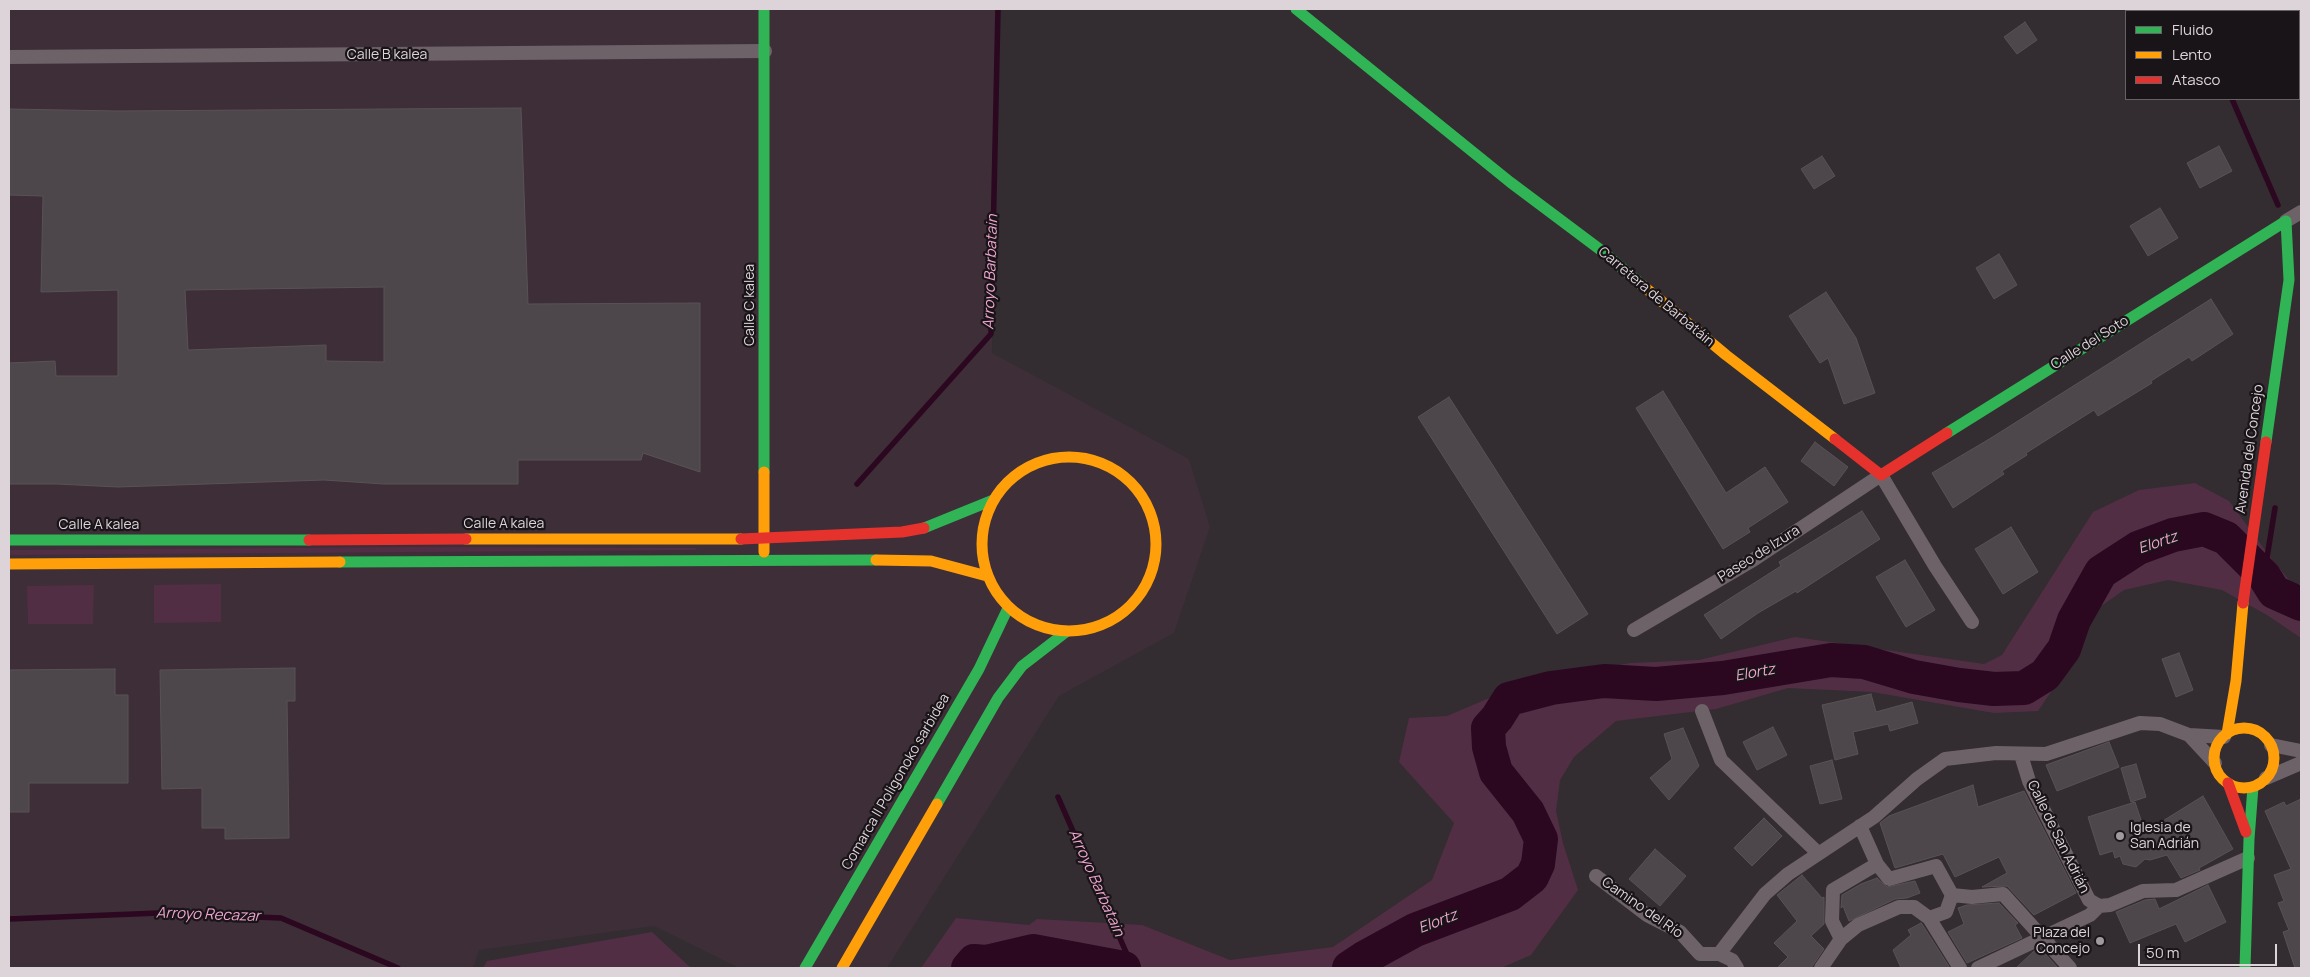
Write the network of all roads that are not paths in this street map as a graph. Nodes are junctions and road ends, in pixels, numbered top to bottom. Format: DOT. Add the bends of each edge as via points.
graph roads {
  1 [pos="764,9"];
  2 [pos="1296,9"];
  3 [pos="765,52"];
  4 [pos="9,57"];
  5 [pos="2301,212"];
  6 [pos="2286,221"];
  7 [pos="1881,475"];
  8 [pos="993,500"];
  9 [pos="764,539"];
  10 [pos="9,540"];
  11 [pos="765,559"];
  12 [pos="9,564"];
  13 [pos="987,576"];
  14 [pos="1008,608"];
  15 [pos="1972,622"];
  16 [pos="1634,630"];
  17 [pos="1066,632"];
  18 [pos="2236,681"];
  19 [pos="2242,705"];
  20 [pos="1702,711"];
  21 [pos="2248,718"];
  22 [pos="2253,730"];
  23 [pos="2189,735"];
  24 [pos="2225,735"];
  25 [pos="2271,745"];
  26 [pos="2301,752"];
  27 [pos="2021,755"];
  28 [pos="2215,763"];
  29 [pos="2301,763"];
  30 [pos="2266,778"];
  31 [pos="2228,783"];
  32 [pos="2253,787"];
  33 [pos="1860,826"];
  34 [pos="2248,839"];
  35 [pos="1818,853"];
  36 [pos="2248,858"];
  37 [pos="1877,864"];
  38 [pos="1596,876"];
  39 [pos="1952,895"];
  40 [pos="2099,906"];
  41 [pos="1929,918"];
  42 [pos="1842,939"];
  43 [pos="2042,939"];
  44 [pos="1719,954"];
  45 [pos="806,968"];
  46 [pos="842,968"];
  47 [pos="1737,968"];
  48 [pos="1821,968"];
  49 [pos="1960,968"];
  50 [pos="1978,968"];
  51 [pos="2070,968"];
  52 [pos="2245,968"];
  1 -- 3 [label="street, Calle C kalea"];
  2 -- 7 [label="street, Carretera de Barbatáin" via="1510,182 1602,251 1726,355"];
  3 -- 4 [label="street, Calle B kalea"];
  3 -- 9 [label="street, Calle C kalea"];
  5 -- 6 [label="street, Calle del Soto"];
  6 -- 7 [label="street, Calle del Soto"];
  6 -- 18 [label="street, Avenida del Concejo" via="2289,280 2240,624"];
  7 -- 15 [label="street, Carretera de Barbatáin"];
  7 -- 16 [label="street, Paseo de Izura" via="1753,560"];
  8 -- 9 [label="street, Calle A kalea" via="923,528 902,532"];
  8 -- 13 [label="street" via="984,525 981,551"];
  8 -- 17 [label="street" via="1011,478 1035,463 1062,456 1091,459 1117,470 1138,490 1152,514 1157,542 1153,571 1140,596 1120,616 1095,629"];
  9 -- 10 [label="street, Calle A kalea"];
  9 -- 11 [label="street, Calle C kalea"];
  11 -- 12 [label="street"];
  11 -- 13 [label="street" via="931,561"];
  13 -- 14 [label="street"];
  14 -- 17 [label="street" via="1025,621 1045,629"];
  14 -- 45 [label="street, Comarca II Poligonoko sarbidea" via="979,669"];
  17 -- 46 [label="street" via="1022,666 998,698"];
  18 -- 19 [label="street, Avenida del Concejo"];
  18 -- 24 [label="street, Avenida del Concejo"];
  20 -- 35 [label="street" via="1720,760"];
  21 -- 22 [label="street"];
  22 -- 24 [label="street" via="2240,729"];
  22 -- 25 [label="street"];
  23 -- 24 [label="street"];
  23 -- 27 [label="street" via="2160,724 2140,723 2046,754"];
  23 -- 28 [label="street"];
  24 -- 28 [label="street" via="2216,749"];
  25 -- 26 [label="street"];
  25 -- 30 [label="street" via="2274,762"];
  27 -- 33 [label="street" via="1996,753 1945,759"];
  27 -- 40 [label="street, Calle de San Adrián" via="2029,781 2089,900"];
  28 -- 31 [label="street" via="2217,771"];
  29 -- 30 [label="street"];
  30 -- 32 [label="street"];
  31 -- 32 [label="street" via="2243,788"];
  31 -- 34 [label="street"];
  32 -- 34 [label="street"];
  33 -- 35 [label="street"];
  33 -- 37 [label="street"];
  34 -- 36 [label="street"];
  35 -- 44 [label="street" via="1765,894"];
  36 -- 40 [label="street, Calle de San Adrián" via="2176,890 2143,891 2110,905"];
  36 -- 52 [label="street"];
  37 -- 39 [label="street" via="1889,879 1936,866"];
  37 -- 42 [label="street" via="1833,890 1832,921"];
  38 -- 44 [label="street, Camino del Río" via="1647,915 1680,932 1700,954"];
  39 -- 41 [label="street" via="1946,912"];
  39 -- 43 [label="street" via="2002,894"];
  40 -- 43 [label="street" via="2090,915"];
  41 -- 42 [label="street" via="1914,907 1899,906 1858,925"];
  41 -- 49 [label="street"];
  42 -- 48 [label="street"];
  43 -- 50 [label="street"];
  43 -- 51 [label="street"];
  44 -- 47 [label="street, Camino del Río" via="1732,960"];
}
